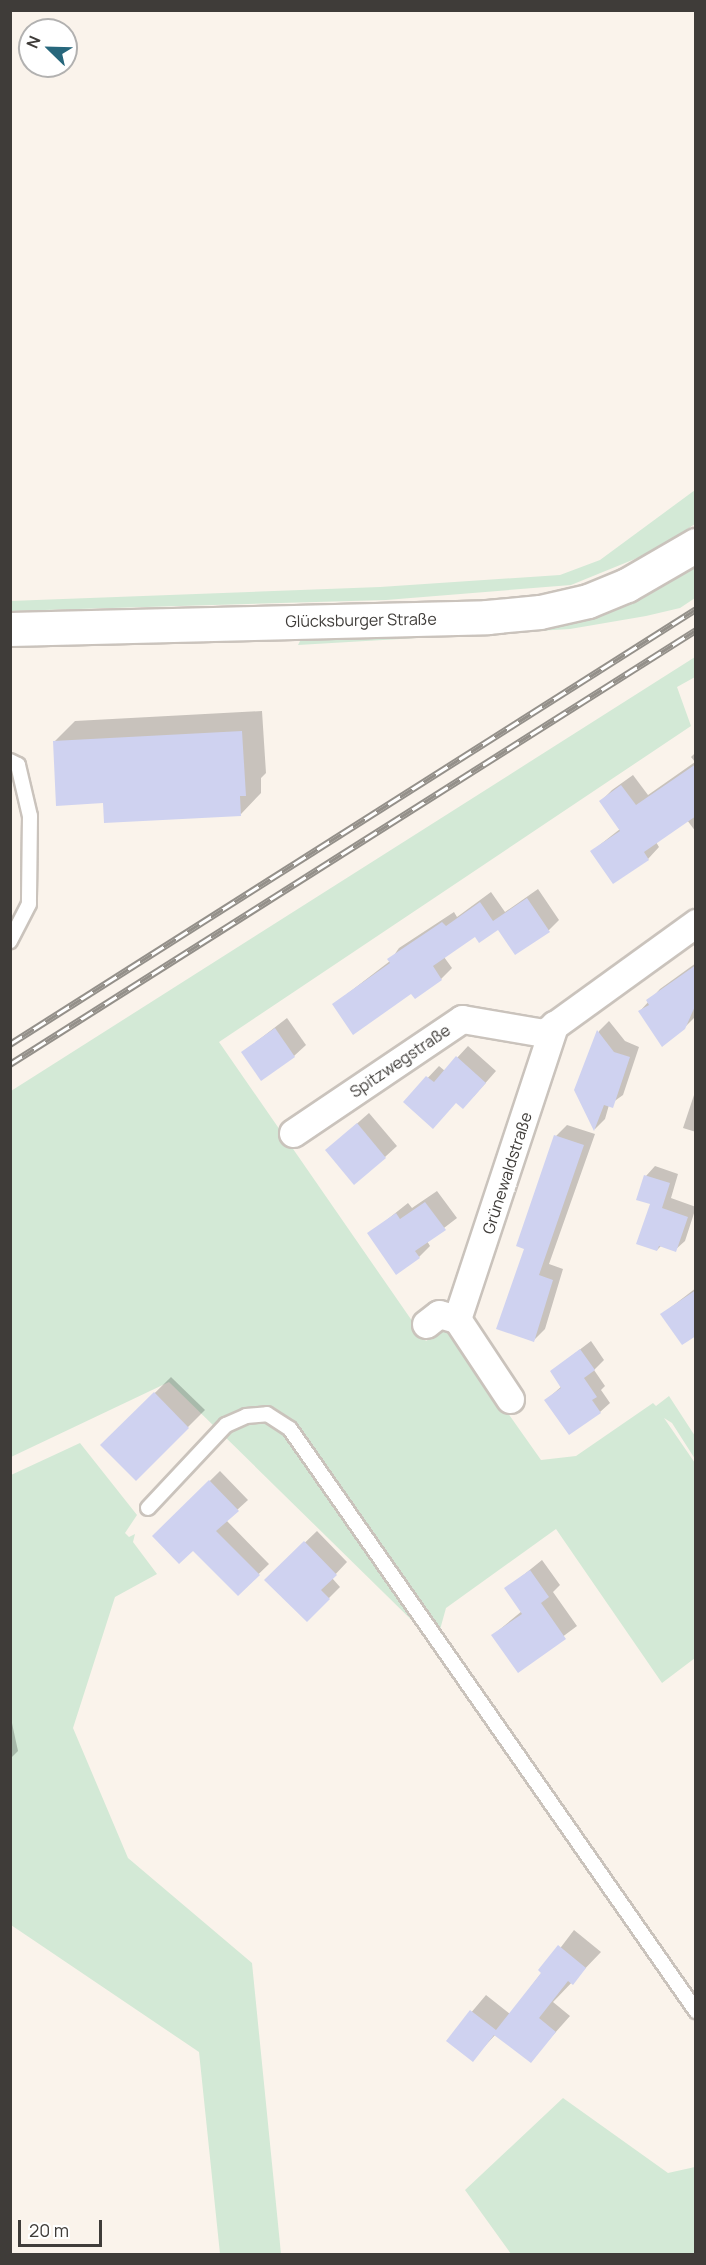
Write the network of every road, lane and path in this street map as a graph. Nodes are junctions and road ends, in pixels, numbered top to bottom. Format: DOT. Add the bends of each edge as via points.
graph roads {
  1 [pos="696,545"];
  2 [pos="10,629"];
  3 [pos="10,761"];
  4 [pos="696,923"];
  5 [pos="10,941"];
  6 [pos="554,1025"];
  7 [pos="293,1133"];
  8 [pos="457,1320"];
  9 [pos="426,1324"];
  10 [pos="510,1399"];
  11 [pos="148,1508"];
  12 [pos="696,2011"];
  1 -- 2 [label="main road, Glücksburger Straße" via="627,585 588,602 540,612"];
  3 -- 5 [label="lane" via="18,765 30,816 28,904"];
  4 -- 6 [label="street, Spitzwegstraße"];
  6 -- 7 [label="street, Spitzwegstraße" via="544,1033 462,1018"];
  6 -- 8 [label="street, Grünewaldstraße"];
  8 -- 9 [label="street" via="438,1314"];
  8 -- 10 [label="street"];
  11 -- 12 [label="lane" via="226,1425 246,1416 267,1414 290,1429"];
}
